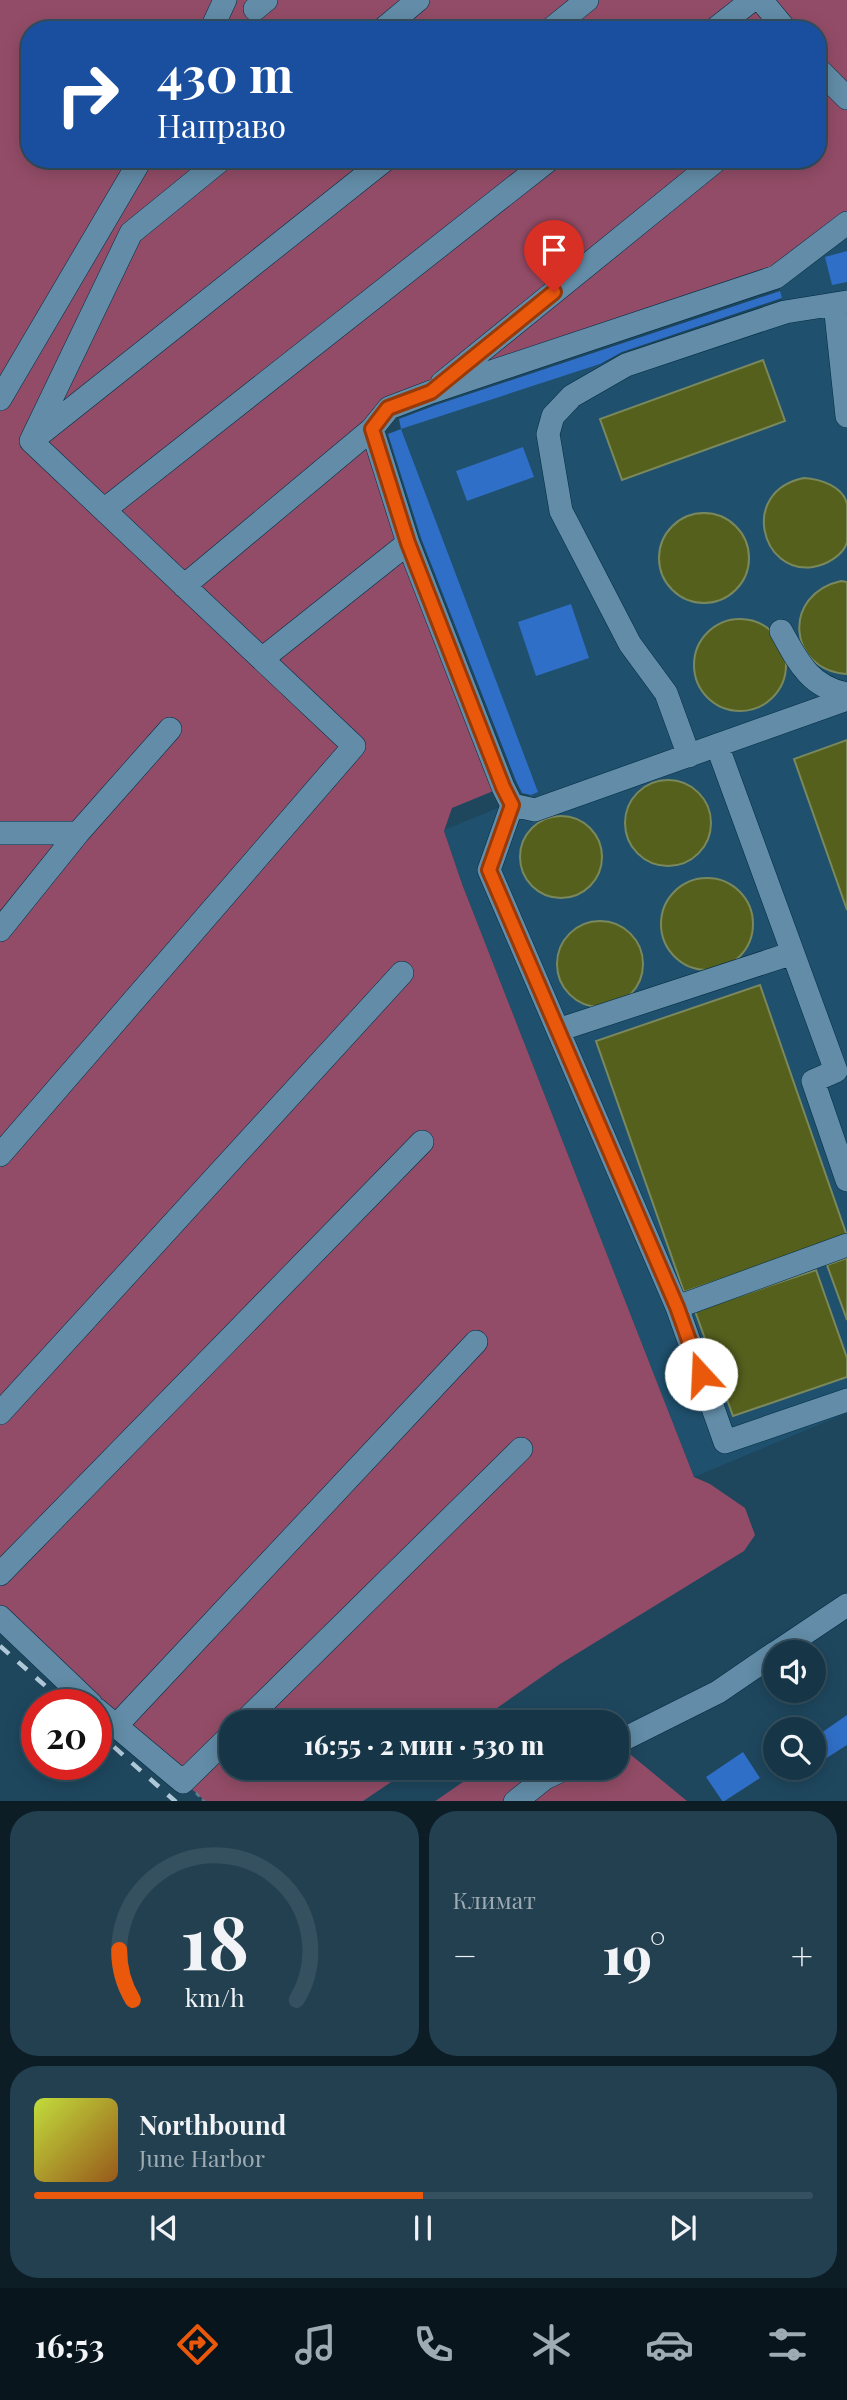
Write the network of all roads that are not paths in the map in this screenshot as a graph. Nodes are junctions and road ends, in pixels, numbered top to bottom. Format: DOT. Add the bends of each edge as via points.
graph roads {
  1 [pos="225,0"];
  2 [pos="418,0"];
  3 [pos="587,0"];
  4 [pos="752,0"];
  5 [pos="761,0"];
  6 [pos="215,21"];
  7 [pos="393,21"];
  8 [pos="561,21"];
  9 [pos="725,21"];
  10 [pos="778,21"];
  11 [pos="826,80"];
  12 [pos="847,98"];
  13 [pos="136,168"];
  14 [pos="211,168"];
  15 [pos="375,168"];
  16 [pos="539,168"];
  17 [pos="707,168"];
  18 [pos="847,223"];
  19 [pos="841,303"];
  20 [pos="431,392"];
  21 [pos="0,399"];
  22 [pos="847,416"];
  23 [pos="372,429"];
  24 [pos="31,441"];
  25 [pos="104,510"];
  26 [pos="408,543"];
  27 [pos="184,586"];
  28 [pos="781,631"];
  29 [pos="262,659"];
  30 [pos="847,697"];
  31 [pos="170,729"];
  32 [pos="717,745"];
  33 [pos="689,755"];
  34 [pos="512,805"];
  35 [pos="0,833"];
  36 [pos="78,833"];
  37 [pos="0,930"];
  38 [pos="793,953"];
  39 [pos="402,973"];
  40 [pos="558,1030"];
  41 [pos="842,1069"];
  42 [pos="422,1142"];
  43 [pos="0,1156"];
  44 [pos="847,1180"];
  45 [pos="847,1245"];
  46 [pos="677,1307"];
  47 [pos="476,1342"];
  48 [pos="847,1400"];
  49 [pos="0,1413"];
  50 [pos="521,1449"];
  51 [pos="0,1574"];
  52 [pos="847,1605"];
  53 [pos="0,1617"];
  54 [pos="795,1640"];
  55 [pos="763,1662"];
  56 [pos="76,1689"];
  57 [pos="256,1710"];
  58 [pos="112,1723"];
  59 [pos="116,1727"];
  60 [pos="629,1736"];
  61 [pos="219,1747"];
  62 [pos="542,1780"];
  63 [pos="515,1801"];
  1 -- 6 [label="street"];
  2 -- 7 [label="street"];
  3 -- 8 [label="street"];
  4 -- 9 [label="street"];
  5 -- 10 [label="street"];
  11 -- 12 [label="street"];
  13 -- 21 [label="street"];
  14 -- 24 [label="street" via="131,233"];
  15 -- 24 [label="street"];
  16 -- 25 [label="street"];
  17 -- 20 [label="street"];
  18 -- 20 [label="street" via="776,277"];
  19 -- 22 [label="street"];
  19 -- 33 [label="street" via="785,312 626,365 572,396 553,416 548,434 561,511 630,644 666,693"];
  20 -- 23 [label="street" via="388,408"];
  23 -- 26 [label="street"];
  23 -- 27 [label="street"];
  24 -- 25 [label="street"];
  25 -- 27 [label="street"];
  26 -- 29 [label="street"];
  26 -- 34 [label="street"];
  27 -- 29 [label="street"];
  28 -- 30 [label="street" via="811,678"];
  29 -- 43 [label="street" via="354,746"];
  30 -- 32 [label="street"];
  31 -- 36 [label="street"];
  32 -- 33 [label="street"];
  32 -- 38 [label="street"];
  33 -- 34 [label="street" via="535,810"];
  34 -- 40 [label="street" via="489,870"];
  35 -- 36 [label="street"];
  36 -- 37 [label="street"];
  38 -- 40 [label="street"];
  38 -- 41 [label="street"];
  39 -- 49 [label="street"];
  40 -- 46 [label="street"];
  41 -- 44 [label="street" via="813,1081"];
  42 -- 51 [label="street"];
  45 -- 46 [label="street"];
  46 -- 48 [label="street" via="724,1442"];
  47 -- 59 [label="street"];
  50 -- 57 [label="street"];
  52 -- 54 [label="street"];
  53 -- 56 [label="street"];
  55 -- 60 [label="street" via="718,1692"];
  58 -- 59 [label="street"];
  59 -- 61 [label="street" via="183,1782"];
  62 -- 63 [label="street"];
}
